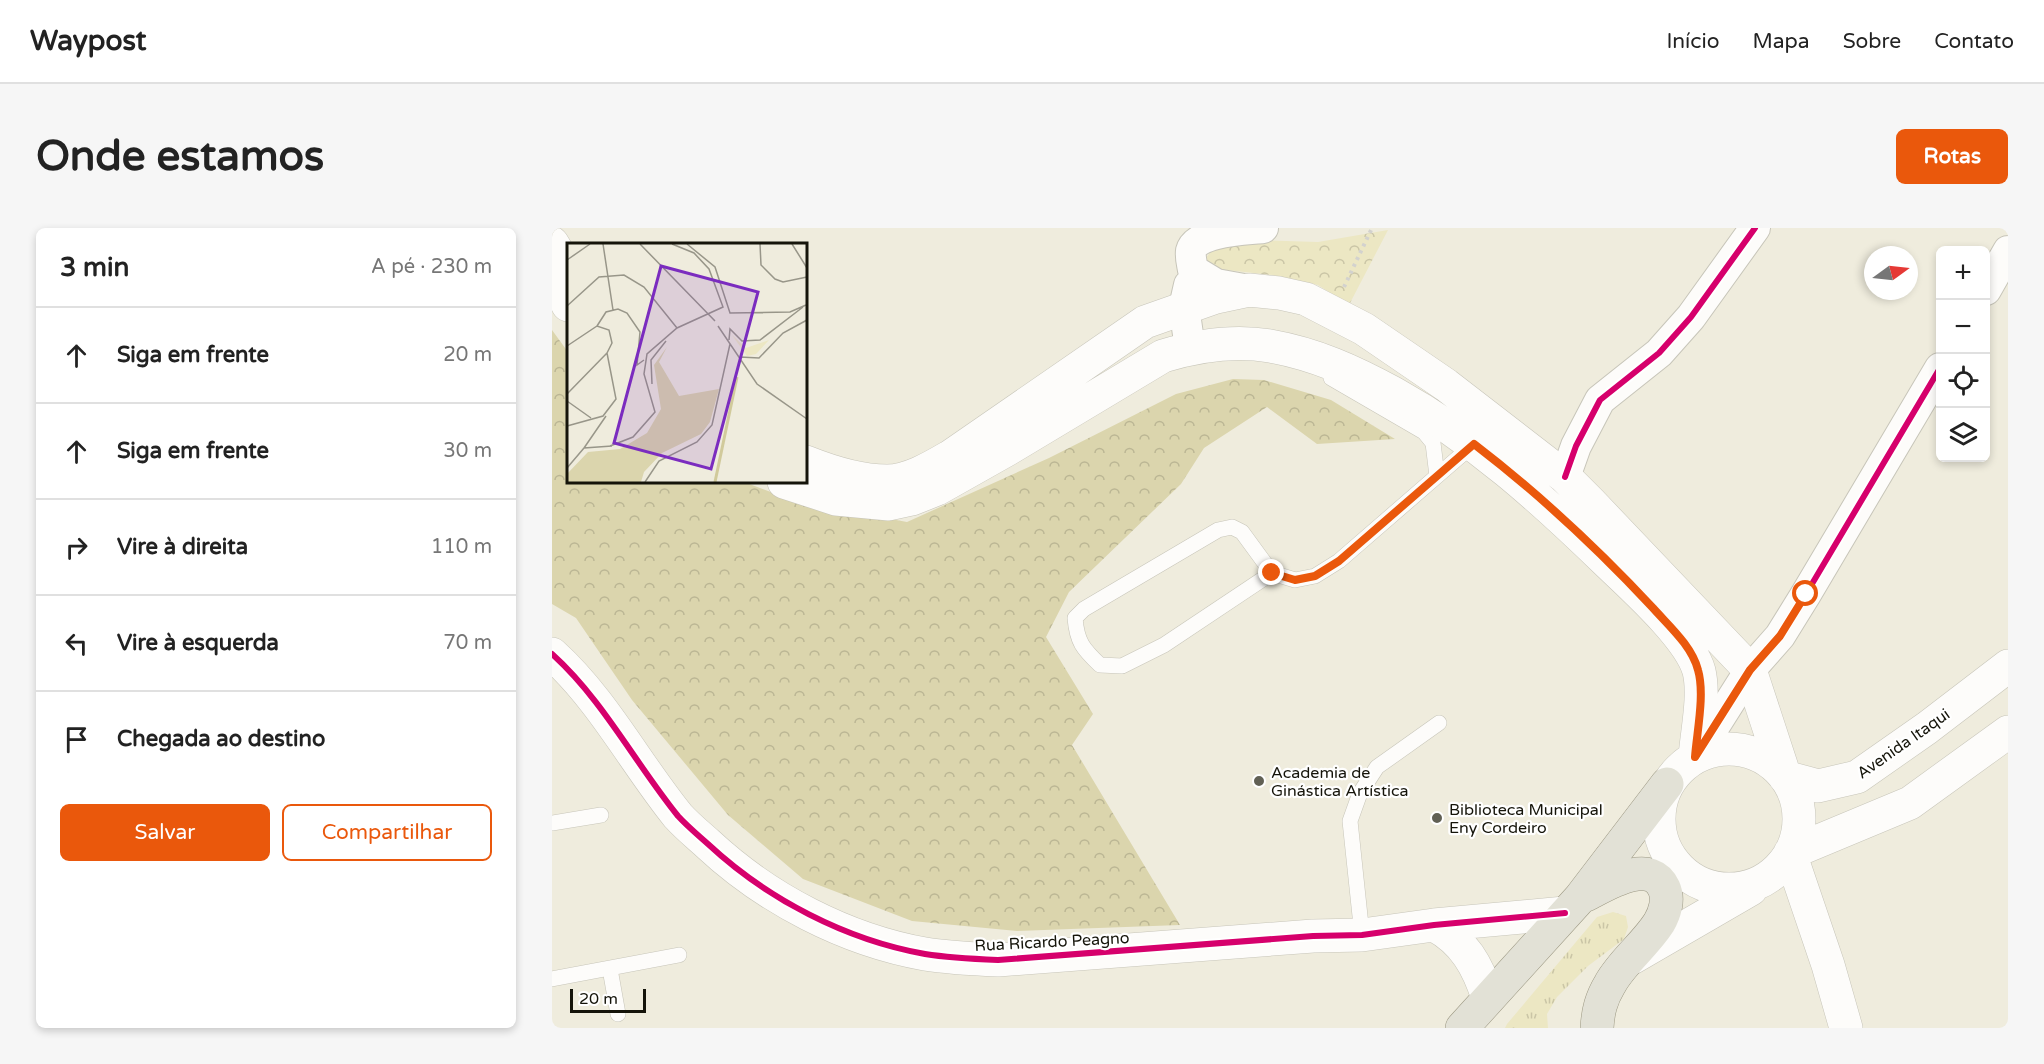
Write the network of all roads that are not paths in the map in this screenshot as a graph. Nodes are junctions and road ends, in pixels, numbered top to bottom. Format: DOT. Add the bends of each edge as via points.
graph roads {
  1 [pos="1263,228"];
  2 [pos="1755,228"];
  3 [pos="552,243"];
  4 [pos="2008,251"];
  5 [pos="567,267"];
  6 [pos="1193,270"];
  7 [pos="552,278"];
  8 [pos="1990,283"];
  9 [pos="1250,290"];
  10 [pos="567,302"];
  11 [pos="1184,307"];
  12 [pos="1190,348"];
  13 [pos="1291,351"];
  14 [pos="1936,376"];
  15 [pos="1474,444"];
  16 [pos="807,462"];
  17 [pos="1437,476"];
  18 [pos="1565,477"];
  19 [pos="787,483"];
  20 [pos="1272,573"];
  21 [pos="552,654"];
  22 [pos="2008,666"];
  23 [pos="1750,670"];
  24 [pos="1439,723"];
  25 [pos="2008,732"];
  26 [pos="1695,757"];
  27 [pos="1785,777"];
  28 [pos="1667,784"];
  29 [pos="601,815"];
  30 [pos="552,823"];
  31 [pos="1790,853"];
  32 [pos="1762,882"];
  33 [pos="1573,905"];
  34 [pos="1434,925"];
  35 [pos="1362,935"];
  36 [pos="679,955"];
  37 [pos="1631,958"];
  38 [pos="610,969"];
  39 [pos="552,979"];
  40 [pos="618,1014"];
  41 [pos="1472,1018"];
  42 [pos="1597,1028"];
  43 [pos="1846,1028"];
  1 -- 6 [label="street" via="1209,236 1194,243"];
  2 -- 18 [label="street" via="1659,353 1600,400"];
  3 -- 5 [label="main road"];
  4 -- 8 [label="street"];
  6 -- 9 [label="street" via="1216,284"];
  6 -- 11 [label="street"];
  7 -- 10 [label="main road"];
  9 -- 11 [label="main road"];
  9 -- 18 [label="main road" via="1306,299 1364,329 1446,385"];
  11 -- 12 [label="street"];
  11 -- 16 [label="main road" via="1145,322 994,428 927,469 888,481 839,475"];
  12 -- 13 [label="main road" via="1246,345"];
  12 -- 19 [label="main road" via="1163,356 1008,450 912,499 889,504 836,499"];
  13 -- 15 [label="main road" via="1356,373 1429,413"];
  13 -- 17 [label="lane" via="1424,432 1433,443"];
  14 -- 23 [label="street" via="1785,627"];
  15 -- 17 [label="lane"];
  15 -- 26 [label="main road" via="1515,475 1570,526 1634,588 1692,655 1701,690"];
  17 -- 20 [label="lane" via="1339,561 1315,576 1295,580"];
  18 -- 23 [label="main road"];
  20 -- 20 [label="lane" via="1164,645 1122,666 1100,665 1076,636 1075,618 1084,609 1218,530 1232,527 1242,532"];
  21 -- 35 [label="main road, Rua Ricardo Peagno" via="607,716 680,818 729,864 797,907 860,936 923,954 998,960"];
  22 -- 27 [label="main road, Avenida Itaqui" via="1857,777 1818,786"];
  23 -- 26 [label="street"];
  23 -- 27 [label="main road"];
  24 -- 35 [label="lane" via="1377,767 1360,793 1350,820"];
  25 -- 31 [label="main road" via="1910,802"];
  26 -- 27 [label="main road" via="1734,748 1771,763"];
  26 -- 28 [label="main road" via="1679,768"];
  27 -- 31 [label="main road" via="1799,815"];
  28 -- 32 [label="main road" via="1658,823 1662,843 1672,861 1703,885 1723,890"];
  28 -- 33 [label="main road"];
  29 -- 30 [label="lane"];
  31 -- 32 [label="main road" via="1778,870"];
  31 -- 43 [label="main road"];
  32 -- 37 [label="main road"];
  33 -- 34 [label="main road, Rua Ricardo Peagno"];
  33 -- 37 [label="main road" via="1620,878 1642,874 1660,880 1665,890 1665,908 1659,923"];
  33 -- 41 [label="main road"];
  34 -- 35 [label="main road, Rua Ricardo Peagno"];
  34 -- 41 [label="main road" via="1451,934 1472,961"];
  36 -- 38 [label="lane"];
  37 -- 42 [label="main road" via="1611,982 1598,1007"];
  38 -- 39 [label="lane"];
  38 -- 40 [label="lane"];
}
